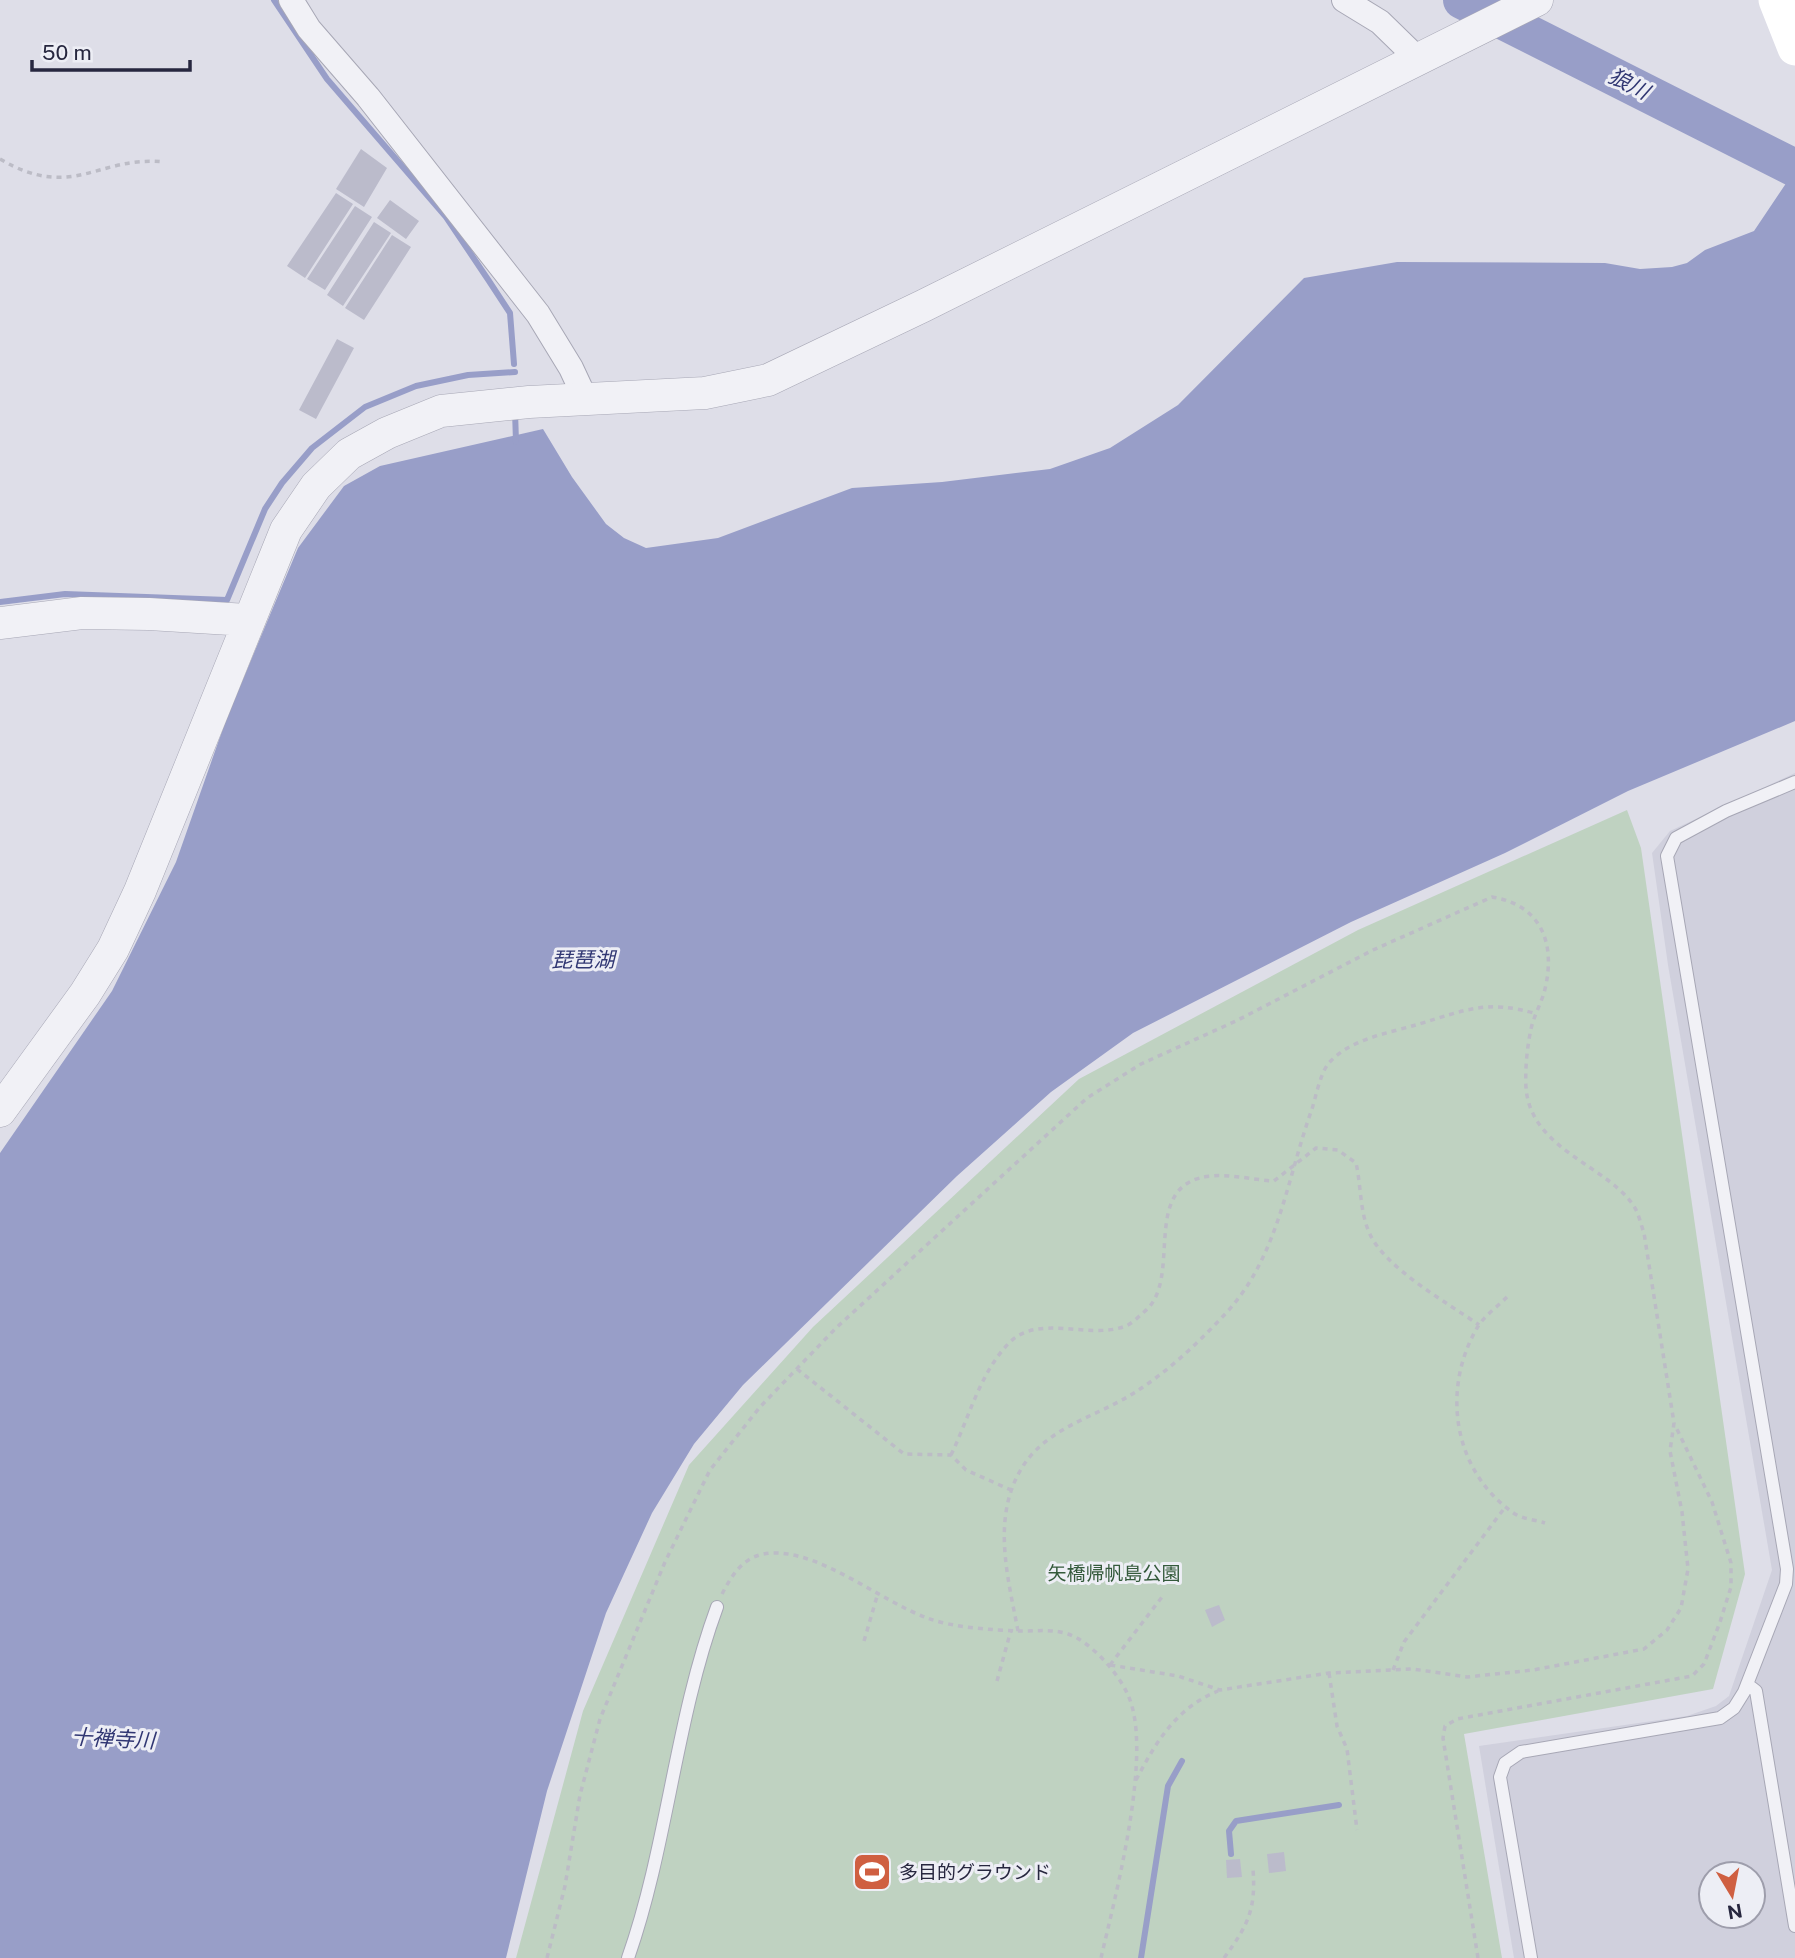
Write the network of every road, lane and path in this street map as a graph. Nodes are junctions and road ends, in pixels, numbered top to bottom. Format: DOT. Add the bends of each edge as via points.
graph roads {
  1 [pos="291,0"];
  2 [pos="1343,0"];
  3 [pos="1537,0"];
  4 [pos="1776,0"];
  5 [pos="1795,48"];
  6 [pos="1419,60"];
  7 [pos="0,159"];
  8 [pos="164,162"];
  9 [pos="584,398"];
  10 [pos="247,620"];
  11 [pos="0,623"];
  12 [pos="1795,782"];
  13 [pos="1536,1014"];
  14 [pos="0,1111"];
  15 [pos="1294,1168"];
  16 [pos="1507,1297"];
  17 [pos="1479,1325"];
  18 [pos="797,1369"];
  19 [pos="1674,1423"];
  20 [pos="951,1455"];
  21 [pos="1011,1490"];
  22 [pos="1506,1506"];
  23 [pos="1545,1523"];
  24 [pos="1791,1569"];
  25 [pos="878,1593"];
  26 [pos="1162,1597"];
  27 [pos="716,1607"];
  28 [pos="1011,1630"];
  29 [pos="1018,1631"];
  30 [pos="864,1641"];
  31 [pos="1110,1665"];
  32 [pos="1393,1670"];
  33 [pos="1329,1673"];
  34 [pos="997,1681"];
  35 [pos="1747,1684"];
  36 [pos="1220,1690"];
  37 [pos="1133,1785"];
  38 [pos="1357,1830"];
  39 [pos="1253,1869"];
  40 [pos="1795,1926"];
  41 [pos="547,1958"];
  42 [pos="628,1958"];
  43 [pos="1101,1958"];
  44 [pos="1224,1958"];
  45 [pos="1478,1958"];
  46 [pos="1531,1958"];
  1 -- 9 [label="street" via="309,29 368,96 538,314"];
  2 -- 6 [label="street" via="1380,22"];
  3 -- 6 [label="street"];
  4 -- 5 [label="main road"];
  6 -- 9 [label="street" via="768,380 705,393"];
  7 -- 8 [label="path" via="33,176 51,179"];
  9 -- 10 [label="street" via="441,411 349,454 316,486 286,530"];
  10 -- 11 [label="street" via="82,613"];
  10 -- 14 [label="street" via="113,949"];
  12 -- 24 [label="lane" via="1676,838 1667,856"];
  13 -- 15 [label="path" via="1509,1006 1479,1006 1351,1045 1327,1065"];
  13 -- 18 [label="path" via="1549,952 1530,911 1512,900 1492,897 1373,950 1141,1064 1087,1098"];
  13 -- 19 [label="path" via="1526,1090 1534,1114 1573,1157 1634,1206 1644,1233"];
  15 -- 17 [label="path" via="1316,1148 1338,1150 1356,1163 1368,1231 1378,1247"];
  15 -- 20 [label="path" via="1274,1181 1211,1176 1190,1181 1175,1194 1168,1213 1159,1286 1148,1309 1126,1327 1096,1333 1049,1328 1028,1331 1011,1342 978,1391"];
  15 -- 21 [label="path" via="1276,1230 1252,1279 1229,1310 1181,1358 1139,1391 1046,1439 1020,1469"];
  16 -- 17 [label="path"];
  17 -- 22 [label="path" via="1466,1350 1456,1412 1461,1445 1474,1471"];
  18 -- 20 [label="path" via="904,1454"];
  18 -- 41 [label="path" via="710,1470 665,1562 600,1719"];
  19 -- 32 [label="path" via="1670,1451 1688,1569 1681,1608 1667,1630 1644,1649 1533,1670 1467,1677"];
  19 -- 45 [label="path" via="1712,1502 1731,1563 1731,1587 1720,1622 1704,1664 1692,1676 1457,1719 1446,1726 1443,1738"];
  20 -- 21 [label="path" via="974,1475"];
  21 -- 29 [label="path" via="1005,1504 1004,1538"];
  22 -- 23 [label="path" via="1516,1515"];
  22 -- 32 [label="path" via="1404,1642"];
  24 -- 35 [label="lane"];
  25 -- 27 [label="path" via="835,1571 771,1552 749,1558 733,1573"];
  25 -- 28 [label="path" via="928,1619"];
  25 -- 30 [label="path"];
  26 -- 31 [label="path"];
  27 -- 42 [label="lane" via="698,1657 663,1833"];
  28 -- 29 [label="path"];
  28 -- 34 [label="path"];
  29 -- 31 [label="path" via="1071,1634"];
  31 -- 36 [label="path" via="1178,1676"];
  31 -- 37 [label="path" via="1128,1694 1138,1727"];
  32 -- 33 [label="path"];
  33 -- 36 [label="path"];
  33 -- 38 [label="path" via="1337,1726 1347,1749"];
  35 -- 40 [label="lane" via="1756,1691"];
  35 -- 46 [label="lane" via="1734,1708 1720,1718 1521,1752 1505,1763 1500,1777"];
  36 -- 37 [label="path" via="1196,1700 1176,1717 1154,1745"];
  37 -- 43 [label="path" via="1125,1853"];
  39 -- 44 [label="path" via="1255,1898 1249,1922"];
}
